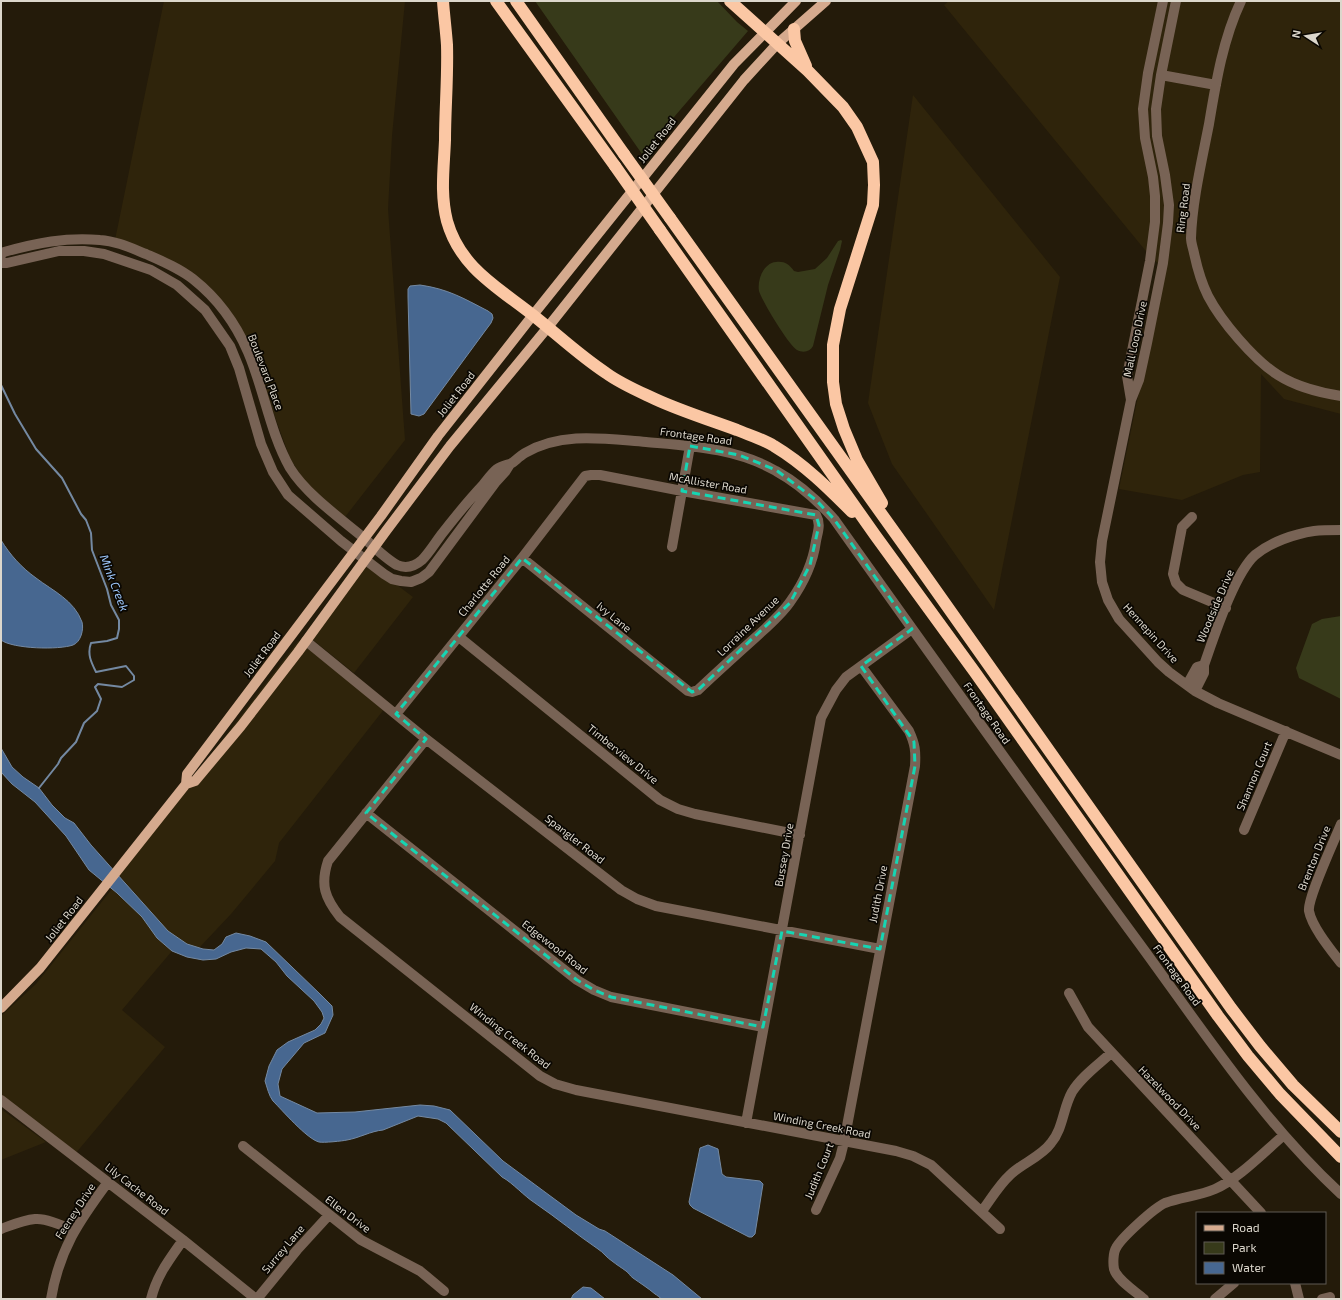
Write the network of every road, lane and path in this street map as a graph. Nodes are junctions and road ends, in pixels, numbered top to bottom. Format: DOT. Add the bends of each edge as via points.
graph roads {
  1 [pos="443,1"];
  2 [pos="496,1"];
  3 [pos="516,1"];
  4 [pos="730,1"];
  5 [pos="796,1"];
  6 [pos="826,1"];
  7 [pos="1163,1"];
  8 [pos="1176,1"];
  9 [pos="1241,1"];
  10 [pos="794,29"];
  11 [pos="764,32"];
  12 [pos="777,44"];
  13 [pos="808,71"];
  14 [pos="1161,75"];
  15 [pos="1216,85"];
  16 [pos="127,246"];
  17 [pos="1,255"];
  18 [pos="122,259"];
  19 [pos="1,263"];
  20 [pos="533,315"];
  21 [pos="548,327"];
  22 [pos="1341,396"];
  23 [pos="1131,400"];
  24 [pos="690,446"];
  25 [pos="510,464"];
  26 [pos="590,475"];
  27 [pos="682,491"];
  28 [pos="1192,517"];
  29 [pos="819,520"];
  30 [pos="1341,530"];
  31 [pos="875,535"];
  32 [pos="364,539"];
  33 [pos="672,547"];
  34 [pos="375,548"];
  35 [pos="354,551"];
  36 [pos="522,558"];
  37 [pos="913,558"];
  38 [pos="366,560"];
  39 [pos="1226,608"];
  40 [pos="912,629"];
  41 [pos="459,636"];
  42 [pos="306,641"];
  43 [pos="861,666"];
  44 [pos="1191,688"];
  45 [pos="692,692"];
  46 [pos="396,714"];
  47 [pos="1286,731"];
  48 [pos="426,739"];
  49 [pos="1341,755"];
  50 [pos="186,784"];
  51 [pos="366,813"];
  52 [pos="1341,824"];
  53 [pos="1244,830"];
  54 [pos="800,835"];
  55 [pos="782,931"];
  56 [pos="880,949"];
  57 [pos="1341,963"];
  58 [pos="1069,993"];
  59 [pos="1,1008"];
  60 [pos="763,1027"];
  61 [pos="1112,1054"];
  62 [pos="1,1100"];
  63 [pos="746,1123"];
  64 [pos="1341,1132"];
  65 [pos="1284,1135"];
  66 [pos="844,1142"];
  67 [pos="242,1146"];
  68 [pos="1341,1157"];
  69 [pos="1231,1180"];
  70 [pos="108,1182"];
  71 [pos="1341,1194"];
  72 [pos="816,1210"];
  73 [pos="982,1211"];
  74 [pos="1260,1212"];
  75 [pos="329,1215"];
  76 [pos="1,1229"];
  77 [pos="1000,1229"];
  78 [pos="74,1231"];
  79 [pos="183,1240"];
  80 [pos="1233,1284"];
  81 [pos="1295,1284"];
  82 [pos="444,1291"];
  83 [pos="51,1299"];
  84 [pos="151,1299"];
  85 [pos="257,1299"];
  86 [pos="1144,1299"];
  87 [pos="1215,1299"];
  88 [pos="1299,1299"];
  1 -- 20 [label="highway" via="447,45 442,188 447,221 462,253 478,272 496,289"];
  2 -- 31 [label="highway, bridge"];
  3 -- 37 [label="highway, bridge"];
  4 -- 11 [label="highway"];
  5 -- 11 [label="main road, Joliet Road"];
  6 -- 10 [label="main road, Joliet Road"];
  7 -- 23 [label="street, Mall Loop Drive" via="1143,109 1145,138 1153,177 1155,222 1149,268 1127,376"];
  8 -- 14 [label="street, Mall Loop Drive"];
  9 -- 15 [label="street, Ring Road" via="1234,16"];
  10 -- 12 [label="main road, Joliet Road"];
  10 -- 13 [label="highway" via="795,41"];
  11 -- 12 [label="highway"];
  11 -- 20 [label="main road, Joliet Road" via="734,64"];
  12 -- 13 [label="highway"];
  12 -- 21 [label="main road, Joliet Road" via="744,80"];
  13 -- 37 [label="highway" via="843,107 857,127 873,162 873,205 840,309 834,345 833,382 840,417 857,460"];
  14 -- 15 [label="street"];
  14 -- 23 [label="street, Mall Loop Drive" via="1156,109 1169,205 1168,223 1148,343"];
  15 -- 22 [label="street, Ring Road" via="1191,239 1196,267 1204,287 1228,326 1258,359 1279,375 1308,388"];
  16 -- 17 [label="street, Boulevard Place" via="102,240 78,239 50,241 11,250"];
  16 -- 18 [label="street"];
  16 -- 32 [label="street, Boulevard Place" via="182,272 211,295 236,329 248,351 281,449 290,467 311,493"];
  18 -- 19 [label="street" via="84,251 59,251"];
  18 -- 35 [label="street" via="151,270 178,285 205,310 230,346 261,444 273,472 288,495"];
  20 -- 21 [label="highway"];
  20 -- 32 [label="main road, Joliet Road" via="438,436"];
  21 -- 31 [label="highway" via="587,360 631,388 773,446 816,477"];
  21 -- 34 [label="main road, Joliet Road" via="450,446"];
  23 -- 44 [label="street, Hennepin Drive" via="1102,541 1102,582 1108,600 1120,619 1158,662"];
  24 -- 25 [label="street, Frontage Road" via="592,438 570,439 536,448"];
  24 -- 27 [label="street"];
  24 -- 40 [label="street, Frontage Road" via="740,455 776,470 816,500 834,519"];
  25 -- 34 [label="street, Frontage Road" via="497,469 465,504 421,561 409,568 398,566"];
  25 -- 38 [label="street, Frontage Road" via="429,572 421,578 411,582 392,579"];
  26 -- 27 [label="street, McAllister Road"];
  26 -- 36 [label="street, Charlotte Road" via="585,476"];
  27 -- 29 [label="street, McAllister Road" via="816,515"];
  27 -- 33 [label="street"];
  28 -- 39 [label="street" via="1182,527 1173,574 1176,583 1183,590"];
  29 -- 45 [label="street, Lorraine Avenue" via="816,546 810,565 790,603 698,690"];
  30 -- 39 [label="street, Woodside Drive" via="1294,535 1255,556 1236,583"];
  31 -- 68 [label="highway" via="1218,1016 1280,1094"];
  32 -- 34 [label="street, Frontage Road"];
  32 -- 35 [label="main road, Joliet Road"];
  34 -- 38 [label="main road, Joliet Road"];
  35 -- 38 [label="street, Frontage Road"];
  35 -- 50 [label="main road, Joliet Road" via="187,774"];
  36 -- 41 [label="street, Charlotte Road"];
  36 -- 45 [label="street, Ivy Lane"];
  37 -- 64 [label="highway" via="1231,1008 1293,1085"];
  38 -- 42 [label="main road, Joliet Road"];
  39 -- 44 [label="street, Woodside Drive" via="1204,665 1204,673"];
  40 -- 43 [label="street, Bussey Drive"];
  40 -- 65 [label="street, Frontage Road" via="1242,1084"];
  41 -- 46 [label="street, Charlotte Road"];
  41 -- 54 [label="street, Timberview Drive" via="660,800 695,814"];
  42 -- 46 [label="street, Spangler Road"];
  42 -- 50 [label="main road, Joliet Road" via="225,746 195,781"];
  43 -- 54 [label="street, Bussey Drive" via="839,686 821,718"];
  43 -- 56 [label="street, Judith Drive" via="909,731 916,753"];
  44 -- 47 [label="street, Hennepin Drive" via="1218,703"];
  46 -- 48 [label="street, Spangler Road"];
  47 -- 49 [label="street, Hennepin Drive"];
  47 -- 53 [label="street, Shannon Court"];
  48 -- 51 [label="street, Winding Creek Road"];
  48 -- 55 [label="street, Spangler Road" via="621,890 637,899 656,906"];
  50 -- 59 [label="main road, Joliet Road" via="40,968"];
  51 -- 60 [label="street, Edgewood Road" via="576,980 594,990 611,997"];
  51 -- 63 [label="street, Winding Creek Road" via="328,862 325,873 326,896 340,917 540,1076 555,1084"];
  52 -- 57 [label="street, Brenton Drive" via="1308,909 1312,922"];
  54 -- 55 [label="street, Bussey Drive"];
  55 -- 56 [label="street, Spangler Road"];
  55 -- 60 [label="street, Bussey Drive"];
  56 -- 66 [label="street, Judith Drive"];
  58 -- 61 [label="street, Hazelwood Drive" via="1088,1027"];
  60 -- 63 [label="street, Bussey Drive"];
  61 -- 69 [label="street, Hazelwood Drive"];
  61 -- 73 [label="street" via="1084,1077 1072,1092 1059,1129 1051,1143 1009,1175"];
  62 -- 70 [label="street, Lily Cache Road"];
  63 -- 66 [label="street, Winding Creek Road"];
  65 -- 69 [label="street"];
  65 -- 71 [label="street, Frontage Road"];
  66 -- 72 [label="street, Judith Court" via="840,1158"];
  66 -- 73 [label="street, Winding Creek Road" via="896,1151 931,1165"];
  67 -- 75 [label="street, Ellen Drive"];
  69 -- 74 [label="street, Hazelwood Drive"];
  69 -- 86 [label="street" via="1214,1189 1164,1204 1151,1211 1115,1249 1114,1268 1117,1275"];
  70 -- 78 [label="street, Feeney Drive"];
  70 -- 79 [label="street, Lily Cache Road"];
  73 -- 77 [label="street, Winding Creek Road"];
  75 -- 82 [label="street, Ellen Drive" via="361,1240 420,1271"];
  75 -- 85 [label="street, Surrey Lane" via="296,1250"];
  76 -- 78 [label="street" via="18,1222 36,1219"];
  78 -- 83 [label="street, Feeney Drive" via="59,1266"];
  79 -- 84 [label="street" via="158,1277"];
  79 -- 85 [label="street, Lily Cache Road"];
  80 -- 87 [label="street"];
  81 -- 88 [label="street"];
}
